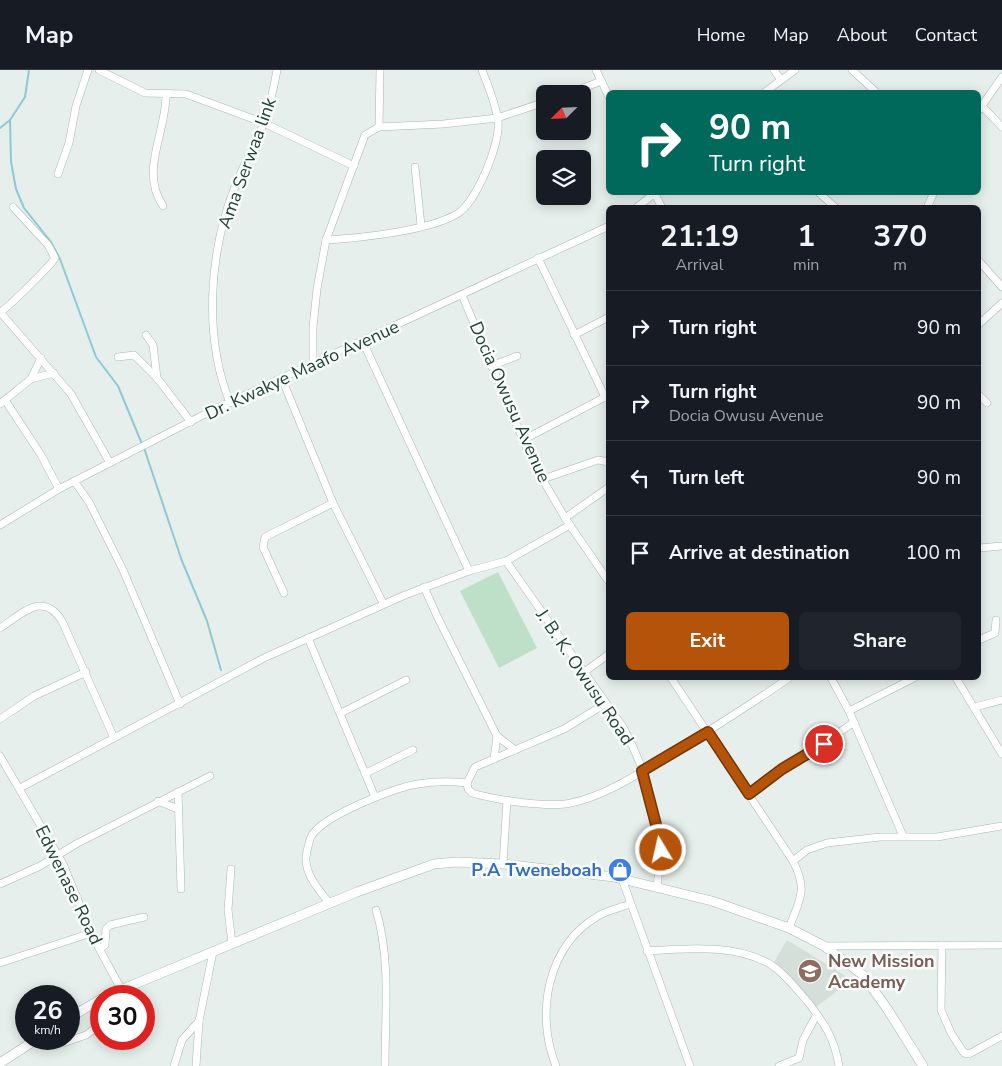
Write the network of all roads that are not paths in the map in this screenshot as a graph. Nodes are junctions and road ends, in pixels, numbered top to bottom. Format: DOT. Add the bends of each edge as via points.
graph roads {
  1 [pos="88,70"];
  2 [pos="100,70"];
  3 [pos="277,70"];
  4 [pos="380,70"];
  5 [pos="482,70"];
  6 [pos="596,70"];
  7 [pos="774,70"];
  8 [pos="795,70"];
  9 [pos="852,70"];
  10 [pos="1002,77"];
  11 [pos="781,80"];
  12 [pos="601,81"];
  13 [pos="591,85"];
  14 [pos="768,90"];
  15 [pos="874,90"];
  16 [pos="606,92"];
  17 [pos="166,94"];
  18 [pos="536,105"];
  19 [pos="981,107"];
  20 [pos="981,109"];
  21 [pos="497,118"];
  22 [pos="264,123"];
  23 [pos="379,127"];
  24 [pos="1002,127"];
  25 [pos="354,166"];
  26 [pos="415,167"];
  27 [pos="58,174"];
  28 [pos="652,195"];
  29 [pos="821,195"];
  30 [pos="640,205"];
  31 [pos="833,205"];
  32 [pos="162,206"];
  33 [pos="13,207"];
  34 [pos="421,225"];
  35 [pos="606,227"];
  36 [pos="326,240"];
  37 [pos="538,258"];
  38 [pos="981,263"];
  39 [pos="1002,287"];
  40 [pos="462,295"];
  41 [pos="1002,302"];
  42 [pos="0,312"];
  43 [pos="606,319"];
  44 [pos="981,322"];
  45 [pos="146,335"];
  46 [pos="574,335"];
  47 [pos="363,342"];
  48 [pos="517,356"];
  49 [pos="118,357"];
  50 [pos="40,358"];
  51 [pos="313,364"];
  52 [pos="492,366"];
  53 [pos="54,374"];
  54 [pos="158,378"];
  55 [pos="282,378"];
  56 [pos="32,379"];
  57 [pos="606,394"];
  58 [pos="606,397"];
  59 [pos="981,397"];
  60 [pos="3,402"];
  61 [pos="230,403"];
  62 [pos="987,403"];
  63 [pos="191,422"];
  64 [pos="522,440"];
  65 [pos="606,461"];
  66 [pos="110,463"];
  67 [pos="543,479"];
  68 [pos="74,481"];
  69 [pos="58,489"];
  70 [pos="606,489"];
  71 [pos="333,503"];
  72 [pos="566,518"];
  73 [pos="0,525"];
  74 [pos="570,525"];
  75 [pos="1002,546"];
  76 [pos="981,548"];
  77 [pos="506,561"];
  78 [pos="469,571"];
  79 [pos="606,578"];
  80 [pos="424,587"];
  81 [pos="284,594"];
  82 [pos="383,603"];
  83 [pos="996,620"];
  84 [pos="0,628"];
  85 [pos="308,638"];
  86 [pos="981,639"];
  87 [pos="606,656"];
  88 [pos="86,672"];
  89 [pos="583,673"];
  90 [pos="406,680"];
  91 [pos="673,680"];
  92 [pos="786,680"];
  93 [pos="832,680"];
  94 [pos="910,680"];
  95 [pos="957,680"];
  96 [pos="1002,700"];
  97 [pos="180,704"];
  98 [pos="605,704"];
  99 [pos="975,707"];
  100 [pos="849,711"];
  101 [pos="341,713"];
  102 [pos="0,719"];
  103 [pos="854,722"];
  104 [pos="708,732"];
  105 [pos="497,736"];
  106 [pos="114,738"];
  107 [pos="412,750"];
  108 [pos="515,750"];
  109 [pos="1002,754"];
  110 [pos="0,756"];
  111 [pos="494,759"];
  112 [pos="3,766"];
  113 [pos="642,771"];
  114 [pos="366,772"];
  115 [pos="210,776"];
  116 [pos="467,783"];
  117 [pos="20,788"];
  118 [pos="178,792"];
  119 [pos="749,794"];
  120 [pos="375,797"];
  121 [pos="507,800"];
  122 [pos="158,801"];
  123 [pos="178,809"];
  124 [pos="1002,826"];
  125 [pos="903,836"];
  126 [pos="58,854"];
  127 [pos="793,861"];
  128 [pos="503,864"];
  129 [pos="231,869"];
  130 [pos="622,879"];
  131 [pos="0,884"];
  132 [pos="658,887"];
  133 [pos="182,889"];
  134 [pos="330,904"];
  135 [pos="630,904"];
  136 [pos="376,910"];
  137 [pos="144,917"];
  138 [pos="789,928"];
  139 [pos="91,933"];
  140 [pos="232,944"];
  141 [pos="942,945"];
  142 [pos="1002,945"];
  143 [pos="824,946"];
  144 [pos="100,949"];
  145 [pos="647,951"];
  146 [pos="213,952"];
  147 [pos="0,963"];
  148 [pos="119,985"];
  149 [pos="131,985"];
  150 [pos="817,1014"];
  151 [pos="199,1021"];
  152 [pos="1002,1036"];
  153 [pos="20,1050"];
  154 [pos="0,1063"];
  155 [pos="174,1066"];
  156 [pos="196,1066"];
  157 [pos="385,1066"];
  158 [pos="556,1066"];
  159 [pos="690,1066"];
  160 [pos="779,1066"];
  161 [pos="839,1066"];
  162 [pos="923,1066"];
  1 -- 27 [label="street"];
  2 -- 17 [label="street" via="145,93"];
  3 -- 22 [label="street, Ama Serwaa link"];
  4 -- 23 [label="street"];
  5 -- 21 [label="street"];
  6 -- 12 [label="street"];
  7 -- 11 [label="street"];
  8 -- 11 [label="street"];
  9 -- 15 [label="street"];
  10 -- 19 [label="street"];
  11 -- 14 [label="street"];
  12 -- 13 [label="street"];
  12 -- 16 [label="street"];
  17 -- 22 [label="street" via="186,94"];
  17 -- 32 [label="street" via="166,111 152,175"];
  18 -- 21 [label="street"];
  20 -- 24 [label="street"];
  21 -- 23 [label="street"];
  21 -- 34 [label="street" via="498,133 471,201 458,213"];
  22 -- 25 [label="street"];
  22 -- 61 [label="street, Ama Serwaa link" via="233,192 218,256 212,330"];
  23 -- 25 [label="street" via="366,135"];
  25 -- 36 [label="street"];
  26 -- 34 [label="street"];
  28 -- 30 [label="street"];
  29 -- 31 [label="street"];
  33 -- 42 [label="street" via="48,246 54,258 10,306"];
  34 -- 36 [label="street" via="377,235"];
  35 -- 37 [label="street, Dr. Kwakye Maafo Avenue"];
  36 -- 51 [label="street" via="313,327"];
  37 -- 40 [label="street, Dr. Kwakye Maafo Avenue"];
  37 -- 46 [label="street"];
  38 -- 39 [label="street"];
  40 -- 47 [label="street, Dr. Kwakye Maafo Avenue"];
  40 -- 52 [label="street, Docia Owusu Avenue"];
  41 -- 44 [label="street"];
  42 -- 50 [label="street"];
  43 -- 46 [label="street"];
  45 -- 54 [label="street" via="153,345"];
  46 -- 57 [label="street"];
  47 -- 51 [label="street, Dr. Kwakye Maafo Avenue"];
  47 -- 78 [label="street"];
  48 -- 52 [label="street"];
  49 -- 54 [label="street" via="134,355"];
  50 -- 53 [label="street"];
  50 -- 56 [label="street"];
  51 -- 55 [label="street, Dr. Kwakye Maafo Avenue"];
  52 -- 64 [label="street, Docia Owusu Avenue"];
  53 -- 56 [label="street"];
  53 -- 66 [label="street" via="71,394"];
  54 -- 63 [label="street"];
  55 -- 61 [label="street, Dr. Kwakye Maafo Avenue"];
  55 -- 71 [label="street"];
  56 -- 60 [label="street"];
  58 -- 64 [label="street"];
  59 -- 62 [label="street"];
  60 -- 69 [label="street" via="41,455"];
  61 -- 63 [label="street, Dr. Kwakye Maafo Avenue"];
  63 -- 66 [label="street, Dr. Kwakye Maafo Avenue"];
  64 -- 67 [label="street, Docia Owusu Avenue"];
  65 -- 67 [label="street" via="598,460"];
  66 -- 68 [label="street, Dr. Kwakye Maafo Avenue"];
  67 -- 72 [label="street, Docia Owusu Avenue"];
  68 -- 69 [label="street, Dr. Kwakye Maafo Avenue"];
  68 -- 97 [label="street" via="90,502 123,570"];
  69 -- 73 [label="street, Dr. Kwakye Maafo Avenue"];
  70 -- 72 [label="street"];
  71 -- 81 [label="street" via="265,537 263,547"];
  71 -- 82 [label="street"];
  72 -- 74 [label="street, Docia Owusu Avenue"];
  74 -- 77 [label="street"];
  74 -- 79 [label="street, Docia Owusu Avenue"];
  75 -- 76 [label="street"];
  77 -- 78 [label="street"];
  77 -- 89 [label="street, J. B. K. Owusu Road"];
  78 -- 80 [label="street"];
  80 -- 82 [label="street"];
  80 -- 105 [label="street"];
  82 -- 85 [label="street"];
  83 -- 86 [label="street" via="995,633"];
  84 -- 88 [label="street" via="33,607 50,607 62,621"];
  85 -- 97 [label="street" via="252,664"];
  85 -- 101 [label="street"];
  87 -- 89 [label="street"];
  88 -- 102 [label="street" via="34,696"];
  88 -- 106 [label="street"];
  89 -- 98 [label="street, J. B. K. Owusu Road"];
  90 -- 101 [label="street"];
  91 -- 104 [label="street"];
  92 -- 104 [label="street"];
  93 -- 100 [label="street"];
  94 -- 100 [label="street"];
  95 -- 99 [label="street"];
  96 -- 99 [label="street"];
  97 -- 106 [label="street"];
  98 -- 108 [label="street" via="564,729"];
  98 -- 113 [label="street, J. B. K. Owusu Road" via="623,727"];
  99 -- 109 [label="street"];
  100 -- 103 [label="street"];
  101 -- 114 [label="street"];
  103 -- 119 [label="street"];
  103 -- 125 [label="street"];
  104 -- 113 [label="street"];
  104 -- 119 [label="street"];
  105 -- 108 [label="street"];
  105 -- 111 [label="street"];
  106 -- 117 [label="street"];
  107 -- 114 [label="street"];
  108 -- 111 [label="street"];
  110 -- 112 [label="street, Edwenase Road"];
  111 -- 116 [label="street" via="474,768"];
  112 -- 117 [label="street, Edwenase Road"];
  113 -- 121 [label="street" via="595,795 570,803"];
  113 -- 132 [label="street, J. B. K. Owusu Road" via="659,836 661,862"];
  114 -- 120 [label="street"];
  115 -- 118 [label="street"];
  116 -- 120 [label="street" via="435,781"];
  116 -- 121 [label="street" via="472,793"];
  117 -- 126 [label="street, Edwenase Road"];
  118 -- 122 [label="street"];
  118 -- 123 [label="street"];
  119 -- 127 [label="street"];
  120 -- 134 [label="street" via="331,821 312,836 306,858 308,872"];
  121 -- 128 [label="street"];
  122 -- 123 [label="street"];
  122 -- 126 [label="street"];
  123 -- 133 [label="street"];
  124 -- 125 [label="street" via="937,837"];
  125 -- 127 [label="street" via="817,845"];
  126 -- 131 [label="street"];
  126 -- 139 [label="street, Edwenase Road"];
  127 -- 138 [label="street" via="803,886"];
  128 -- 130 [label="street"];
  128 -- 134 [label="street" via="434,864"];
  129 -- 140 [label="street" via="228,910"];
  130 -- 132 [label="street"];
  130 -- 135 [label="street"];
  132 -- 138 [label="street" via="712,901"];
  134 -- 140 [label="street"];
  135 -- 145 [label="street"];
  135 -- 158 [label="street" via="604,913 580,930 554,973 546,996 546,1022"];
  136 -- 157 [label="street" via="386,988"];
  137 -- 144 [label="street" via="110,925 106,929 105,945"];
  138 -- 143 [label="street"];
  139 -- 144 [label="street, Edwenase Road"];
  139 -- 147 [label="street"];
  140 -- 146 [label="street"];
  141 -- 142 [label="street"];
  141 -- 143 [label="street"];
  141 -- 152 [label="street" via="941,1008 964,1053 969,1054"];
  143 -- 162 [label="street" via="867,981"];
  144 -- 148 [label="street, Edwenase Road"];
  145 -- 150 [label="street" via="712,949 756,958 782,974"];
  145 -- 159 [label="street"];
  146 -- 149 [label="street"];
  146 -- 151 [label="street"];
  150 -- 160 [label="street" via="803,1040 799,1058"];
  150 -- 161 [label="street" via="833,1039"];
  151 -- 155 [label="street" via="182,1040"];
  151 -- 156 [label="street"];
  153 -- 154 [label="street"];
}
